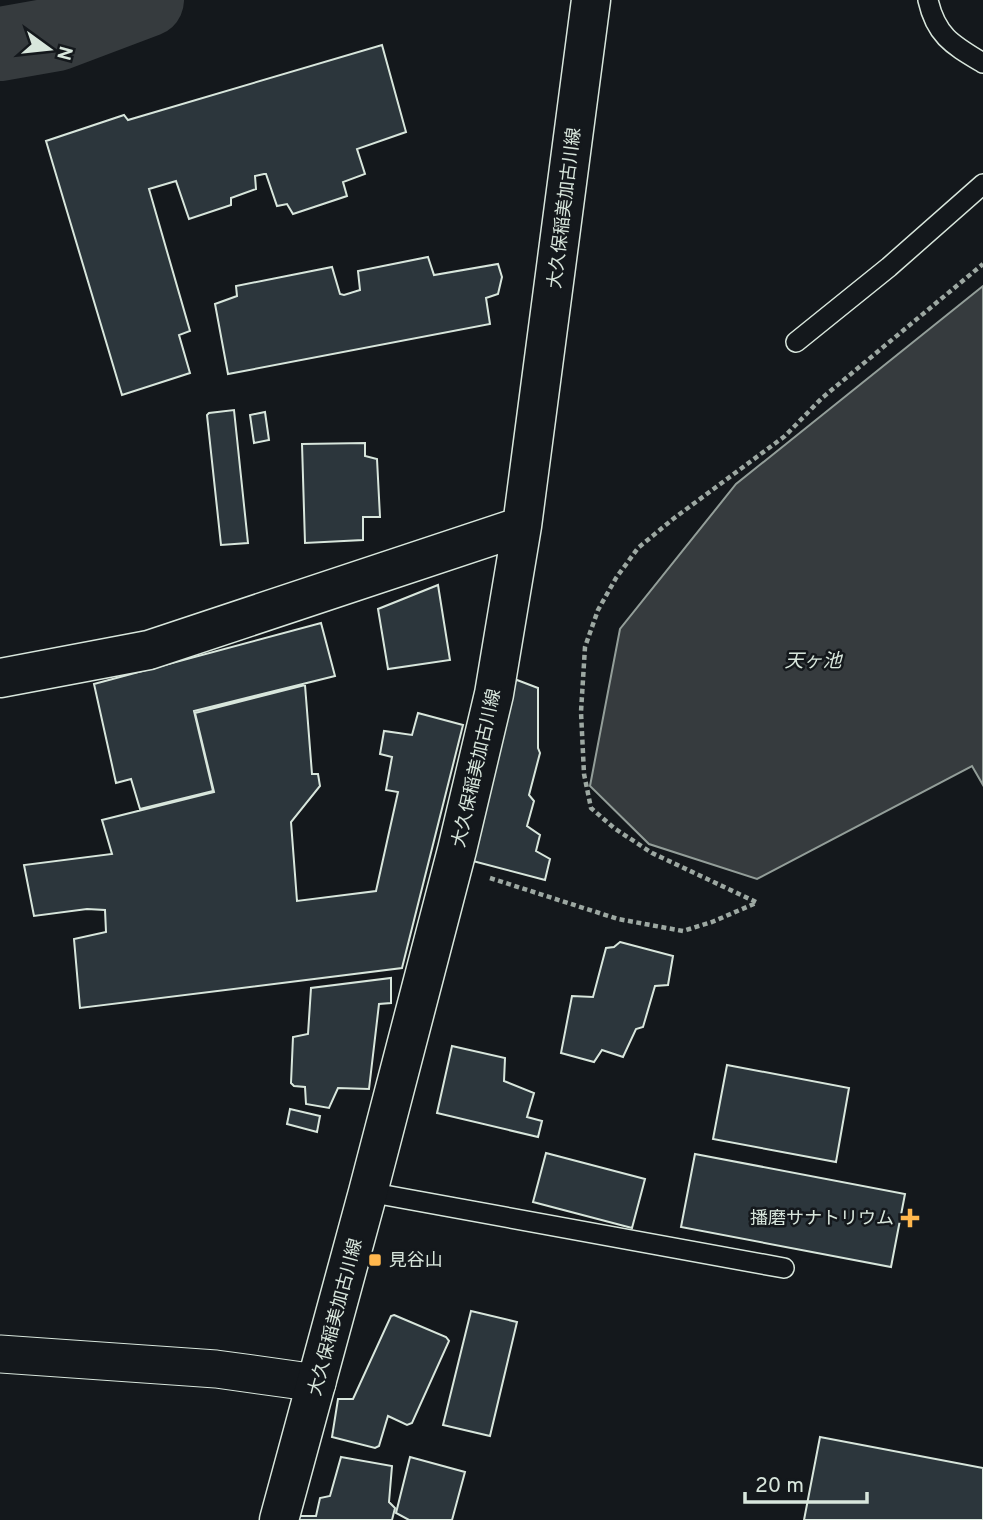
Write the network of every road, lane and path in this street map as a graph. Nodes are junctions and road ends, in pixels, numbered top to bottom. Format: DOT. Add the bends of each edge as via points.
graph roads {
  1 [pos="591,0"];
  2 [pos="928,0"];
  3 [pos="983,63"];
  4 [pos="983,184"];
  5 [pos="983,264"];
  6 [pos="796,342"];
  7 [pos="522,526"];
  8 [pos="0,678"];
  9 [pos="452,866"];
  10 [pos="369,1192"];
  11 [pos="783,1268"];
  12 [pos="0,1354"];
  13 [pos="317,1383"];
  14 [pos="279,1520"];
  1 -- 7 [label="main road, 大久保稲美加古川線"];
  2 -- 3 [label="lane" via="940,32"];
  4 -- 6 [label="lane"];
  5 -- 9 [label="path" via="822,398 785,436 638,548 598,610 584,647 581,712 591,808 652,853 757,902 683,931 618,919"];
  7 -- 8 [label="main road" via="149,650"];
  7 -- 9 [label="main road, 大久保稲美加古川線" via="494,694"];
  9 -- 10 [label="main road, 大久保稲美加古川線"];
  10 -- 11 [label="lane"];
  10 -- 13 [label="main road, 大久保稲美加古川線"];
  12 -- 13 [label="street" via="216,1369"];
  13 -- 14 [label="main road, 大久保稲美加古川線"];
}
